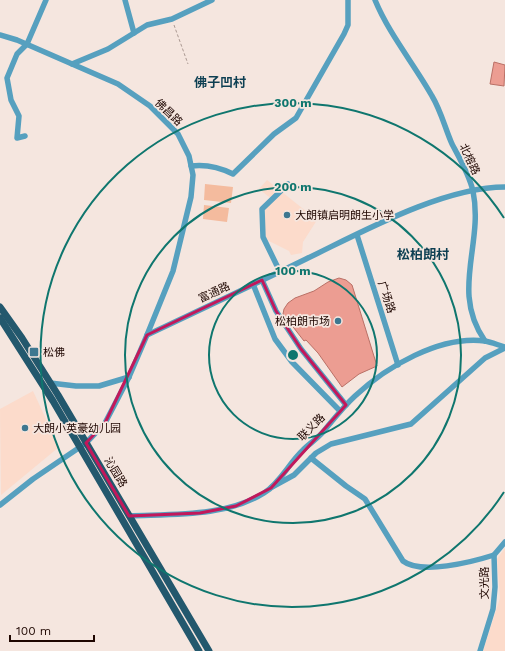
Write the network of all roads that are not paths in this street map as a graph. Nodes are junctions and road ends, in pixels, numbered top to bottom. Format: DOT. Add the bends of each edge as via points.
graph roads {
  1 [pos="46,0"];
  2 [pos="125,0"];
  3 [pos="212,0"];
  4 [pos="348,0"];
  5 [pos="375,0"];
  6 [pos="134,34"];
  7 [pos="0,35"];
  8 [pos="27,44"];
  9 [pos="72,64"];
  10 [pos="25,136"];
  11 [pos="191,166"];
  12 [pos="288,184"];
  13 [pos="505,187"];
  14 [pos="473,191"];
  15 [pos="357,235"];
  16 [pos="280,272"];
  17 [pos="262,280"];
  18 [pos="253,284"];
  19 [pos="0,307"];
  20 [pos="0,318"];
  21 [pos="147,335"];
  22 [pos="485,341"];
  23 [pos="505,347"];
  24 [pos="398,365"];
  25 [pos="129,377"];
  26 [pos="50,383"];
  27 [pos="346,405"];
  28 [pos="340,411"];
  29 [pos="83,446"];
  30 [pos="311,458"];
  31 [pos="271,488"];
  32 [pos="0,505"];
  33 [pos="129,516"];
  34 [pos="505,542"];
  35 [pos="494,556"];
  36 [pos="199,651"];
  37 [pos="209,651"];
  38 [pos="480,651"];
  1 -- 8 [label="street"];
  2 -- 6 [label="street"];
  3 -- 6 [label="street" via="172,19 148,25"];
  4 -- 11 [label="street" via="348,25 296,118 274,134 233,174 220,168"];
  5 -- 14 [label="street, 北榕路" via="385,21 433,98"];
  6 -- 9 [label="street" via="103,52"];
  7 -- 8 [label="street, 佛昌路"];
  8 -- 9 [label="street, 佛昌路"];
  8 -- 10 [label="street" via="17,54 7,78 11,100 19,116 17,138"];
  9 -- 11 [label="street, 佛昌路" via="118,84 150,106 178,134"];
  11 -- 21 [label="street, 佛昌路" via="191,197 173,271"];
  12 -- 16 [label="street" via="262,209 263,237"];
  13 -- 14 [label="street, 富通路"];
  14 -- 15 [label="street, 富通路" via="439,200"];
  14 -- 22 [label="street, 北榕路" via="476,210 475,242 468,274 468,299 475,324"];
  15 -- 16 [label="street, 富通路"];
  15 -- 24 [label="street, 广场路"];
  16 -- 17 [label="street, 富通路"];
  17 -- 18 [label="street, 富通路"];
  17 -- 27 [label="street" via="276,311 301,349"];
  18 -- 21 [label="street, 富通路"];
  18 -- 28 [label="street" via="275,339 292,362"];
  19 -- 26 [label="main road, 沁园路"];
  20 -- 29 [label="main road, 沁园路"];
  21 -- 25 [label="street"];
  22 -- 23 [label="street, 联义路"];
  22 -- 24 [label="street, 联义路" via="457,341 436,347"];
  23 -- 30 [label="street" via="485,358 411,424 331,444"];
  24 -- 27 [label="street, 联义路" via="378,376"];
  25 -- 26 [label="street" via="99,386"];
  25 -- 29 [label="street" via="105,423"];
  26 -- 29 [label="main road, 沁园路"];
  27 -- 28 [label="street, 联义路"];
  28 -- 31 [label="street, 联义路" via="322,433 302,450"];
  29 -- 32 [label="street" via="33,479"];
  29 -- 33 [label="main road, 沁园路"];
  29 -- 36 [label="main road, 沁园路"];
  30 -- 31 [label="street" via="294,475"];
  30 -- 35 [label="street" via="365,499 400,556 410,566 420,568 447,565"];
  31 -- 33 [label="street, 联义路" via="236,506 200,513"];
  33 -- 37 [label="main road, 沁园路"];
  34 -- 35 [label="street, 文光路"];
  35 -- 38 [label="street, 文光路" via="493,609"];
}
